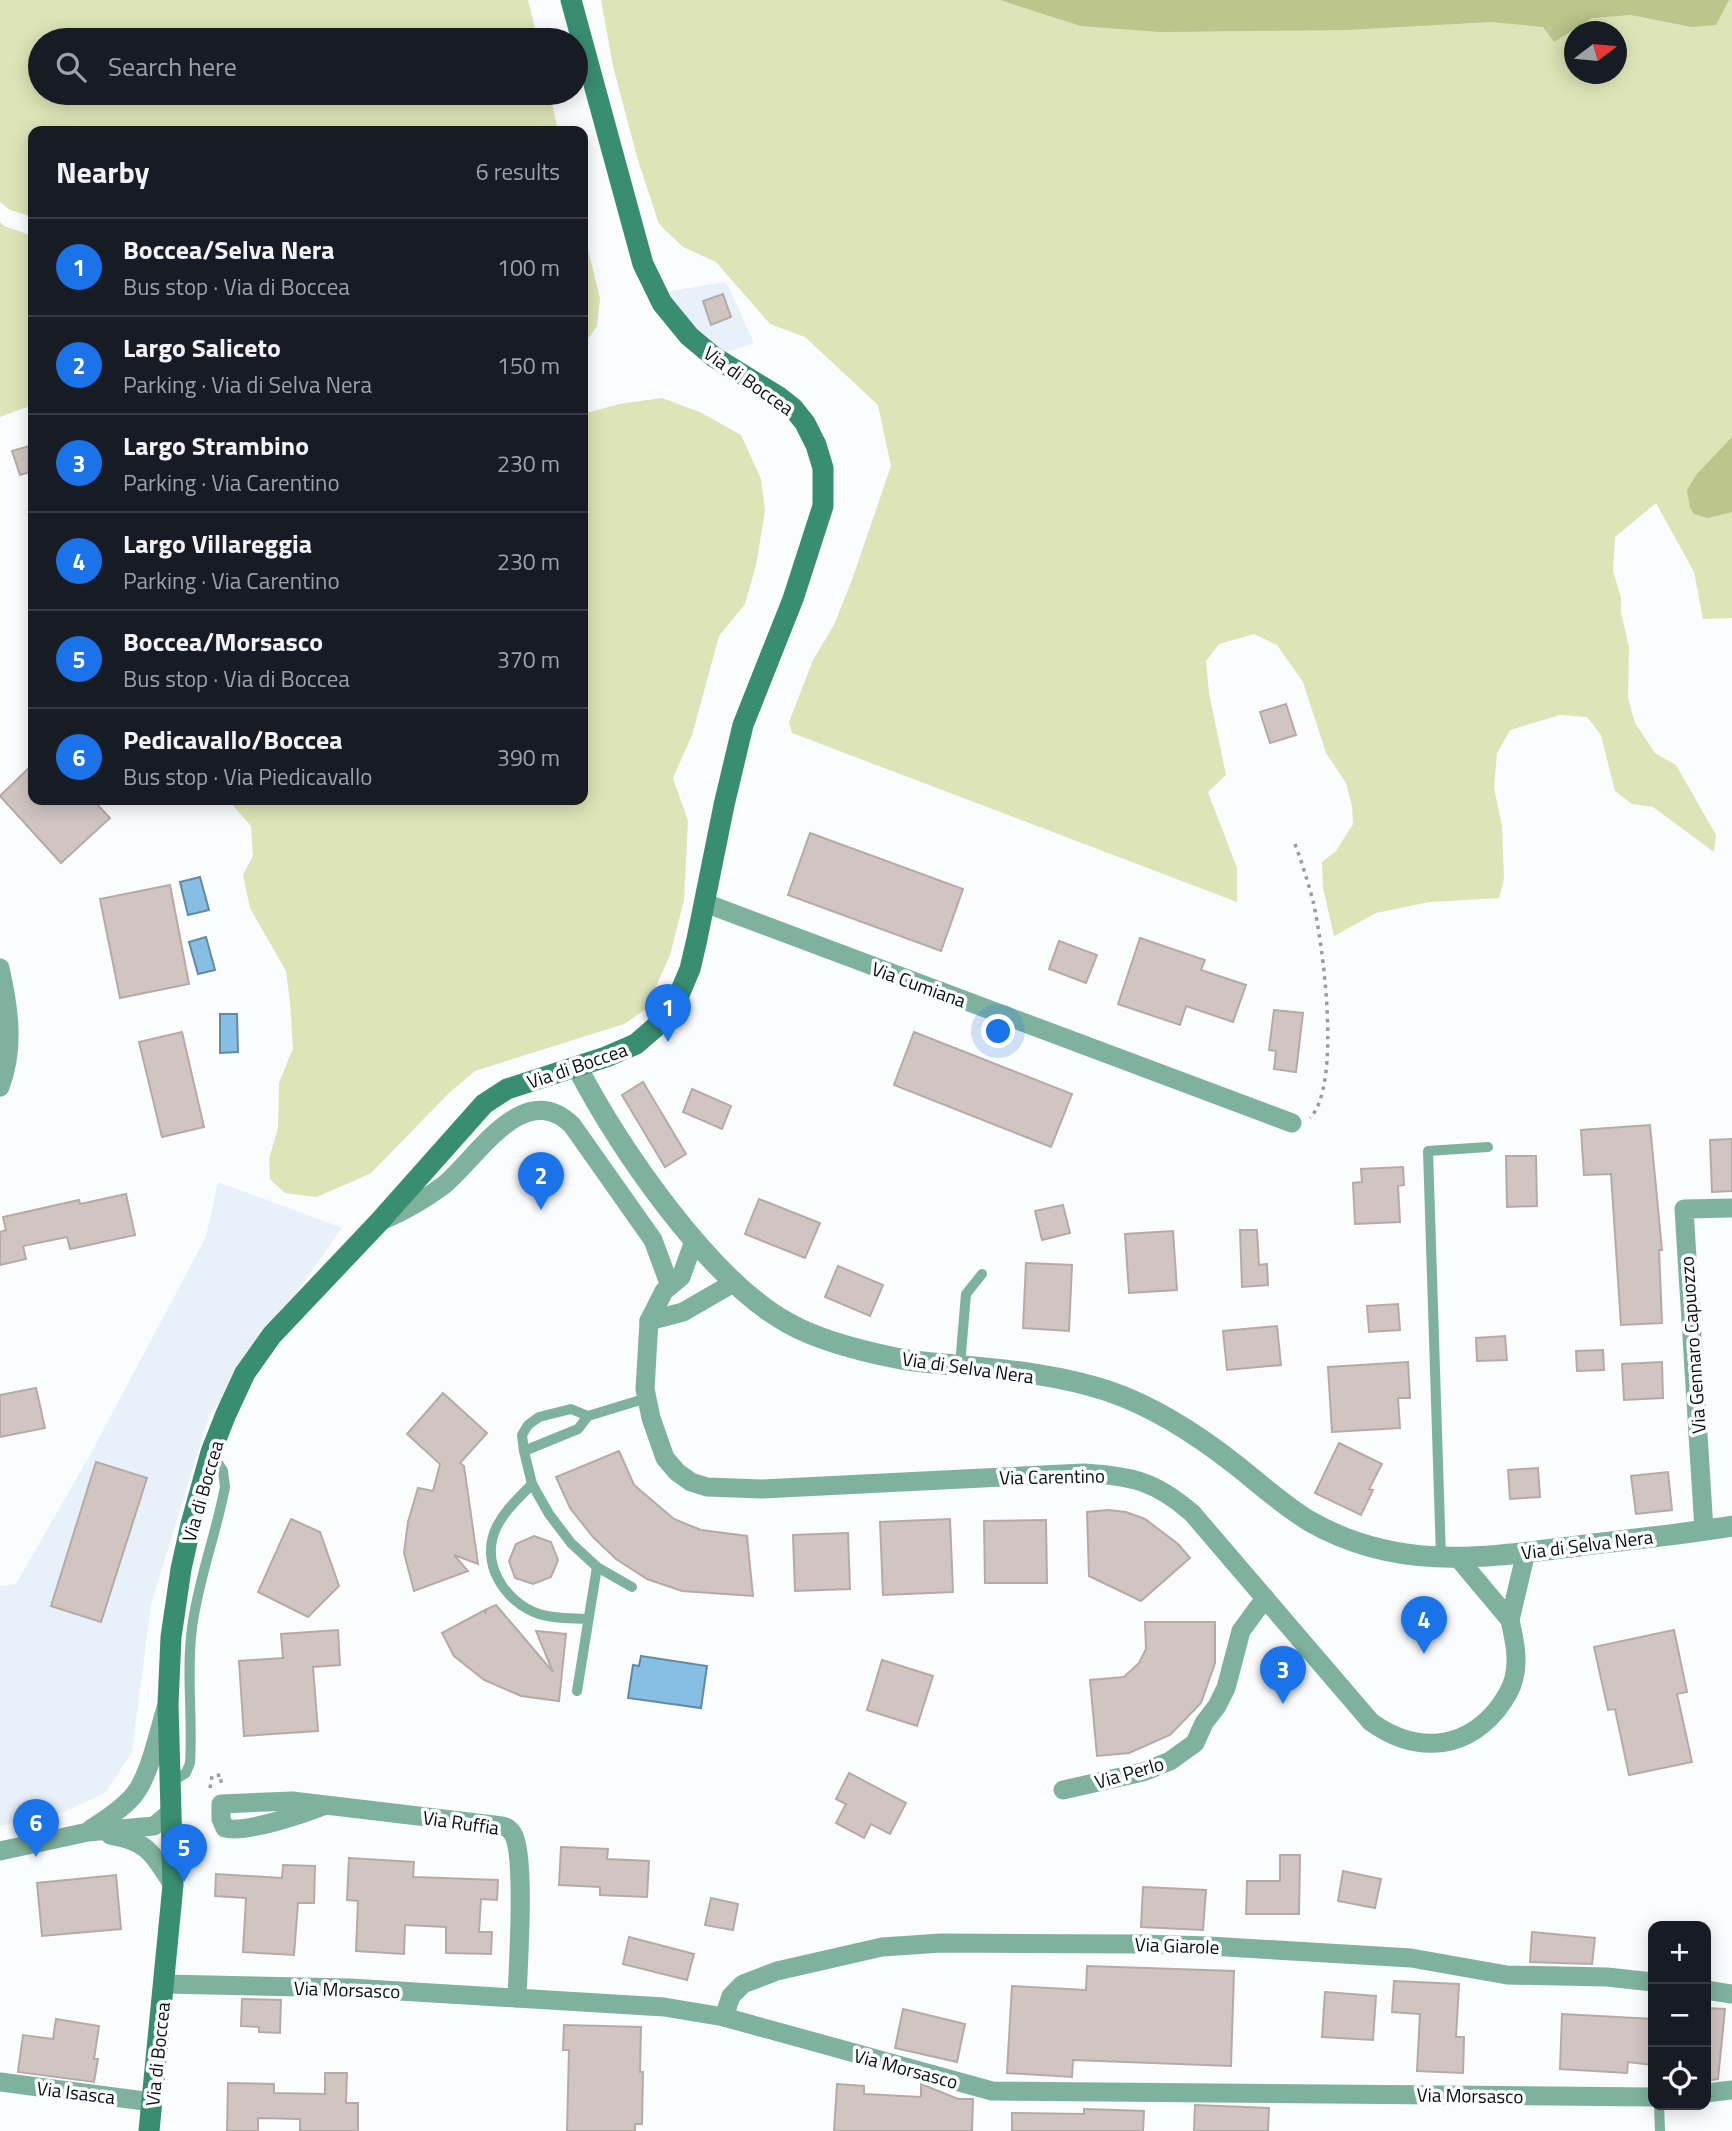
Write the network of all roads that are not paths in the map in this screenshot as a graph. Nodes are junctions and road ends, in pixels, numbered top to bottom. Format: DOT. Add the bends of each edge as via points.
graph roads {
  1 [pos="571,0"];
  2 [pos="579,28"];
  3 [pos="588,62"];
  4 [pos="705,903"];
  5 [pos="0,968"];
  6 [pos="577,1066"];
  7 [pos="0,1087"];
  8 [pos="1292,1123"];
  9 [pos="1488,1147"];
  10 [pos="1732,1208"];
  11 [pos="379,1222"];
  12 [pos="694,1241"];
  13 [pos="982,1273"];
  14 [pos="735,1282"];
  15 [pos="670,1286"];
  16 [pos="649,1321"];
  17 [pos="960,1365"];
  18 [pos="647,1398"];
  19 [pos="588,1416"];
  20 [pos="524,1451"];
  21 [pos="211,1452"];
  22 [pos="533,1485"];
  23 [pos="1732,1526"];
  24 [pos="1704,1530"];
  25 [pos="1526,1552"];
  26 [pos="1450,1559"];
  27 [pos="597,1567"];
  28 [pos="632,1587"];
  29 [pos="1265,1598"];
  30 [pos="588,1619"];
  31 [pos="1510,1620"];
  32 [pos="577,1691"];
  33 [pos="168,1704"];
  34 [pos="170,1783"];
  35 [pos="1063,1790"];
  36 [pos="326,1805"];
  37 [pos="171,1812"];
  38 [pos="88,1832"];
  39 [pos="0,1851"];
  40 [pos="173,1885"];
  41 [pos="1648,1981"];
  42 [pos="164,1984"];
  43 [pos="1711,1991"];
  44 [pos="1732,1994"];
  45 [pos="517,1998"];
  46 [pos="723,2017"];
  47 [pos="0,2082"];
  48 [pos="1732,2090"];
  49 [pos="1711,2092"];
  50 [pos="1648,2097"];
  51 [pos="152,2102"];
  52 [pos="1660,2110"];
  53 [pos="149,2131"];
  54 [pos="1660,2131"];
  1 -- 2 [label="main road, Via di Boccea"];
  3 -- 4 [label="main road, Via di Boccea" via="643,264 655,291 676,322 714,357 793,408 811,433 823,468 823,506 793,599 743,725"];
  4 -- 6 [label="main road, Via di Boccea" via="690,969 667,1014 636,1044"];
  4 -- 8 [label="street, Via Cumiana"];
  5 -- 7 [label="street" via="10,1032"];
  6 -- 11 [label="main road, Via di Boccea" via="507,1089 484,1104"];
  6 -- 12 [label="street, Via di Selva Nera" via="654,1189"];
  9 -- 26 [label="lane" via="1429,1151"];
  10 -- 24 [label="street, Via Gennaro Capuozzo" via="1684,1209"];
  11 -- 15 [label="street" via="407,1211 445,1184 506,1123 527,1113 553,1112 572,1125 653,1240"];
  11 -- 21 [label="main road, Via di Boccea" via="272,1335 245,1373"];
  12 -- 14 [label="street, Via di Selva Nera"];
  12 -- 15 [label="street, Via Carentino" via="681,1277"];
  13 -- 17 [label="lane" via="966,1294"];
  14 -- 16 [label="street" via="683,1312"];
  14 -- 17 [label="street, Via di Selva Nera" via="788,1323 821,1337 899,1359"];
  15 -- 16 [label="street, Via Carentino"];
  16 -- 18 [label="street, Via Carentino"];
  17 -- 26 [label="street, Via di Selva Nera" via="1109,1392 1193,1435 1310,1521 1391,1552"];
  18 -- 19 [label="lane"];
  18 -- 29 [label="street, Via Carentino" via="665,1458 691,1482 707,1487 762,1489 1084,1473 1150,1484 1192,1513"];
  19 -- 20 [label="lane" via="578,1429"];
  19 -- 20 [label="lane" via="571,1409 539,1418 522,1435"];
  20 -- 22 [label="lane"];
  21 -- 33 [label="main road, Via di Boccea" via="174,1614"];
  21 -- 34 [label="lane" via="223,1471 225,1487 192,1627 190,1763 186,1773"];
  22 -- 27 [label="lane" via="548,1514"];
  22 -- 30 [label="lane" via="509,1508 496,1529 491,1551 499,1582 508,1596 540,1614"];
  23 -- 24 [label="street, Via di Selva Nera"];
  24 -- 25 [label="street, Via di Selva Nera"];
  25 -- 26 [label="street, Via di Selva Nera"];
  25 -- 31 [label="street, Via Carentino"];
  26 -- 31 [label="street"];
  27 -- 28 [label="lane"];
  27 -- 30 [label="lane"];
  29 -- 31 [label="street, Via Carentino" via="1371,1722 1386,1733 1416,1743 1465,1736 1488,1721 1504,1701 1516,1662"];
  29 -- 35 [label="street, Via Perlo" via="1241,1631 1226,1688 1195,1743 1170,1761 1143,1772"];
  30 -- 32 [label="lane"];
  33 -- 34 [label="main road, Via di Boccea"];
  33 -- 38 [label="street" via="135,1794"];
  34 -- 37 [label="main road, Via di Boccea"];
  36 -- 45 [label="street, Via Ruffia" via="494,1825 511,1831 520,1856"];
  37 -- 38 [label="street" via="153,1826"];
  37 -- 40 [label="main road, Via di Boccea"];
  38 -- 39 [label="street"];
  38 -- 40 [label="street" via="139,1843 156,1858"];
  40 -- 42 [label="main road, Via di Boccea"];
  41 -- 46 [label="street, Via Giarole" via="1507,1975 1411,1958 1209,1946 941,1943 882,1947 777,1971 743,1984 731,1996"];
  42 -- 45 [label="street, Via Morsasco"];
  42 -- 51 [label="main road, Via di Boccea"];
  43 -- 44 [label="street"];
  45 -- 46 [label="street, Via Morsasco" via="664,2007"];
  46 -- 50 [label="street, Via Morsasco" via="992,2091"];
  47 -- 51 [label="street, Via Isasca"];
  48 -- 49 [label="street"];
  51 -- 53 [label="main road, Via di Boccea"];
  52 -- 54 [label="lane"];
}
